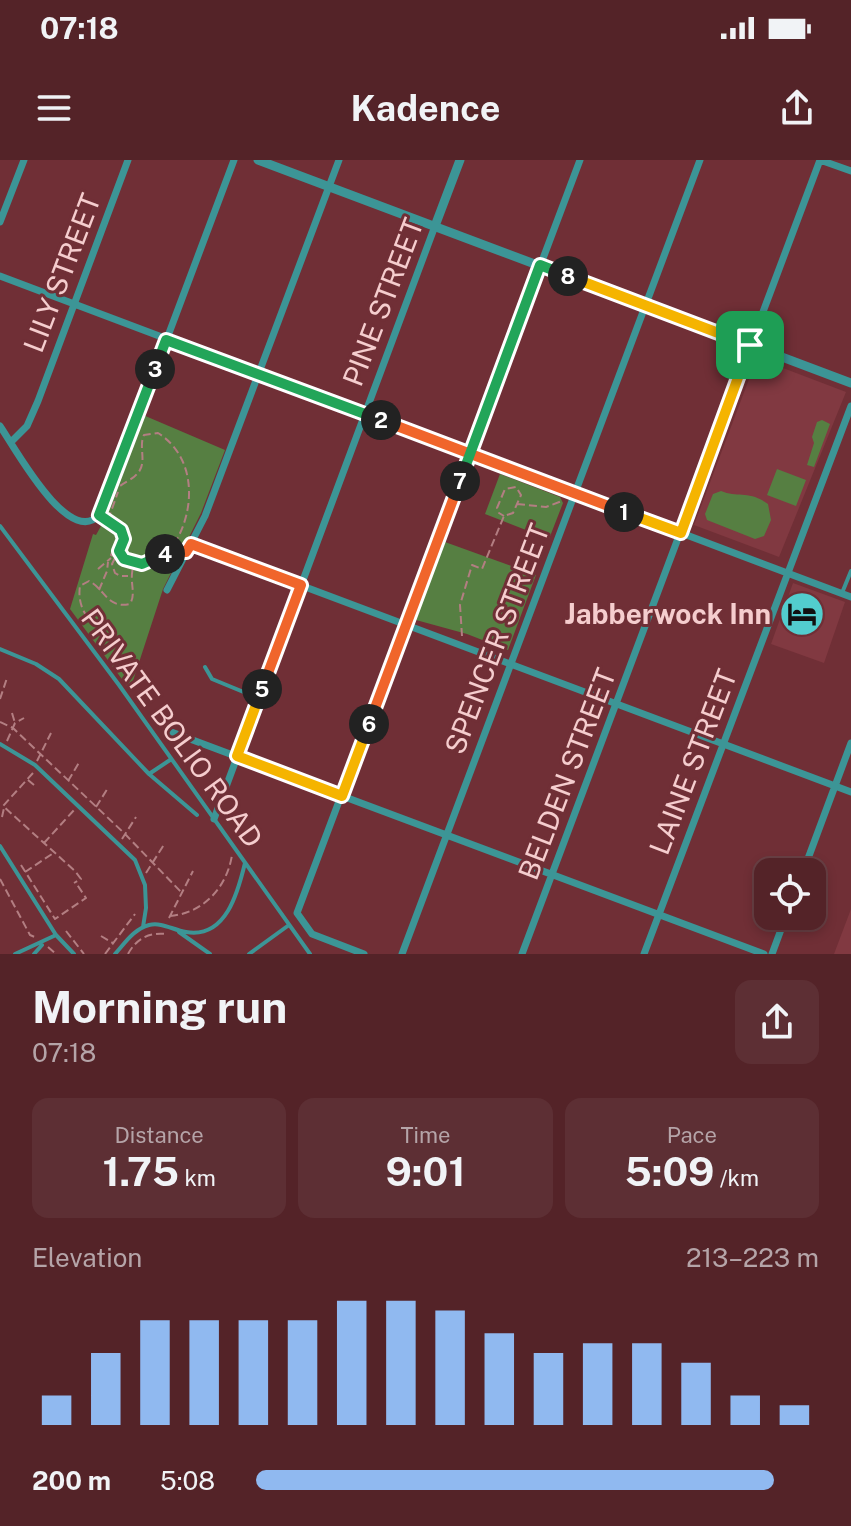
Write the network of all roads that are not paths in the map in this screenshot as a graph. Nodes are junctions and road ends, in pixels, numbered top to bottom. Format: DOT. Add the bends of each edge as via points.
graph roads {
  1 [pos="24,160"];
  2 [pos="128,160"];
  3 [pos="234,160"];
  4 [pos="258,160"];
  5 [pos="339,160"];
  6 [pos="460,160"];
  7 [pos="580,160"];
  8 [pos="700,160"];
  9 [pos="820,160"];
  10 [pos="851,171"];
  11 [pos="329,186"];
  12 [pos="0,222"];
  13 [pos="435,226"];
  14 [pos="540,265"];
  15 [pos="0,276"];
  16 [pos="74,304"];
  17 [pos="646,305"];
  18 [pos="166,340"];
  19 [pos="750,345"];
  20 [pos="259,375"];
  21 [pos="851,383"];
  22 [pos="851,406"];
  23 [pos="364,414"];
  24 [pos="0,426"];
  25 [pos="11,442"];
  26 [pos="470,454"];
  27 [pos="575,494"];
  28 [pos="0,526"];
  29 [pos="681,533"];
  30 [pos="191,544"];
  31 [pos="851,571"];
  32 [pos="788,574"];
  33 [pos="301,585"];
  34 [pos="167,590"];
  35 [pos="847,595"];
  36 [pos="406,624"];
  37 [pos="0,649"];
  38 [pos="510,664"];
  39 [pos="205,667"];
  40 [pos="258,698"];
  41 [pos="617,704"];
  42 [pos="166,730"];
  43 [pos="851,743"];
  44 [pos="723,744"];
  45 [pos="2,745"];
  46 [pos="237,756"];
  47 [pos="171,759"];
  48 [pos="149,774"];
  49 [pos="835,786"];
  50 [pos="851,792"];
  51 [pos="342,796"];
  52 [pos="197,815"];
  53 [pos="214,819"];
  54 [pos="447,835"];
  55 [pos="0,846"];
  56 [pos="808,858"];
  57 [pos="245,863"];
  58 [pos="552,874"];
  59 [pos="659,914"];
  60 [pos="289,925"];
  61 [pos="143,927"];
  62 [pos="173,928"];
  63 [pos="781,930"];
  64 [pos="56,935"];
  65 [pos="43,943"];
  66 [pos="15,954"];
  67 [pos="34,954"];
  68 [pos="74,954"];
  69 [pos="115,954"];
  70 [pos="210,954"];
  71 [pos="249,954"];
  72 [pos="310,954"];
  73 [pos="364,954"];
  74 [pos="402,954"];
  75 [pos="522,954"];
  76 [pos="644,954"];
  77 [pos="764,954"];
  78 [pos="772,954"];
  1 -- 12 [label="street"];
  2 -- 16 [label="street, LILY STREET"];
  3 -- 18 [label="street"];
  4 -- 11 [label="street"];
  5 -- 11 [label="street"];
  6 -- 13 [label="street, PINE STREET"];
  7 -- 14 [label="street"];
  8 -- 17 [label="street, SPENCER STREET"];
  9 -- 10 [label="street"];
  9 -- 19 [label="street, BELDEN STREET"];
  11 -- 13 [label="street"];
  11 -- 20 [label="street"];
  13 -- 14 [label="street"];
  13 -- 23 [label="street, PINE STREET"];
  14 -- 17 [label="street"];
  14 -- 26 [label="street"];
  15 -- 16 [label="street"];
  16 -- 18 [label="street"];
  16 -- 25 [label="street, LILY STREET" via="27,426"];
  17 -- 19 [label="street"];
  17 -- 27 [label="street, SPENCER STREET"];
  18 -- 20 [label="street"];
  18 -- 25 [label="street" via="96,517 83,523 67,516"];
  19 -- 21 [label="street"];
  19 -- 29 [label="street, BELDEN STREET"];
  20 -- 23 [label="street"];
  20 -- 30 [label="street"];
  22 -- 32 [label="street, LAINE STREET"];
  23 -- 26 [label="street"];
  23 -- 33 [label="street, PINE STREET"];
  24 -- 25 [label="street"];
  26 -- 27 [label="street"];
  26 -- 36 [label="street"];
  27 -- 29 [label="street"];
  27 -- 38 [label="street, SPENCER STREET"];
  28 -- 47 [label="lane, PRIVATE BOLIO ROAD"];
  29 -- 32 [label="street"];
  29 -- 41 [label="street, BELDEN STREET"];
  30 -- 33 [label="street"];
  30 -- 34 [label="street"];
  31 -- 35 [label="lane"];
  32 -- 35 [label="street"];
  32 -- 44 [label="street, LAINE STREET"];
  33 -- 36 [label="street"];
  33 -- 40 [label="street, PINE STREET"];
  36 -- 38 [label="street"];
  36 -- 51 [label="street"];
  37 -- 48 [label="lane" via="59,679"];
  38 -- 41 [label="street"];
  38 -- 54 [label="street, SPENCER STREET"];
  39 -- 40 [label="lane" via="221,685"];
  40 -- 46 [label="street, PINE STREET"];
  41 -- 44 [label="street"];
  41 -- 58 [label="street, BELDEN STREET"];
  42 -- 46 [label="street"];
  43 -- 49 [label="street"];
  44 -- 49 [label="street"];
  44 -- 59 [label="street, LAINE STREET"];
  45 -- 61 [label="lane" via="38,768 128,852 143,876"];
  46 -- 51 [label="street"];
  46 -- 53 [label="street, PINE STREET"];
  47 -- 48 [label="lane"];
  47 -- 53 [label="lane, PRIVATE BOLIO ROAD"];
  48 -- 52 [label="lane"];
  49 -- 50 [label="street"];
  49 -- 56 [label="street"];
  51 -- 54 [label="street"];
  51 -- 73 [label="street" via="297,913 312,934"];
  53 -- 57 [label="lane, PRIVATE BOLIO ROAD"];
  54 -- 58 [label="street"];
  54 -- 74 [label="street, SPENCER STREET"];
  55 -- 64 [label="lane"];
  57 -- 60 [label="lane, PRIVATE BOLIO ROAD"];
  57 -- 62 [label="lane" via="223,920 197,932"];
  58 -- 59 [label="street"];
  58 -- 75 [label="street, BELDEN STREET"];
  59 -- 76 [label="street, LAINE STREET"];
  59 -- 77 [label="street"];
  60 -- 71 [label="lane"];
  60 -- 72 [label="lane, PRIVATE BOLIO ROAD"];
  61 -- 62 [label="lane"];
  61 -- 69 [label="lane"];
  62 -- 70 [label="lane"];
  63 -- 78 [label="street"];
  64 -- 65 [label="lane"];
  64 -- 68 [label="lane"];
  65 -- 66 [label="lane"];
  65 -- 67 [label="lane"];
}
